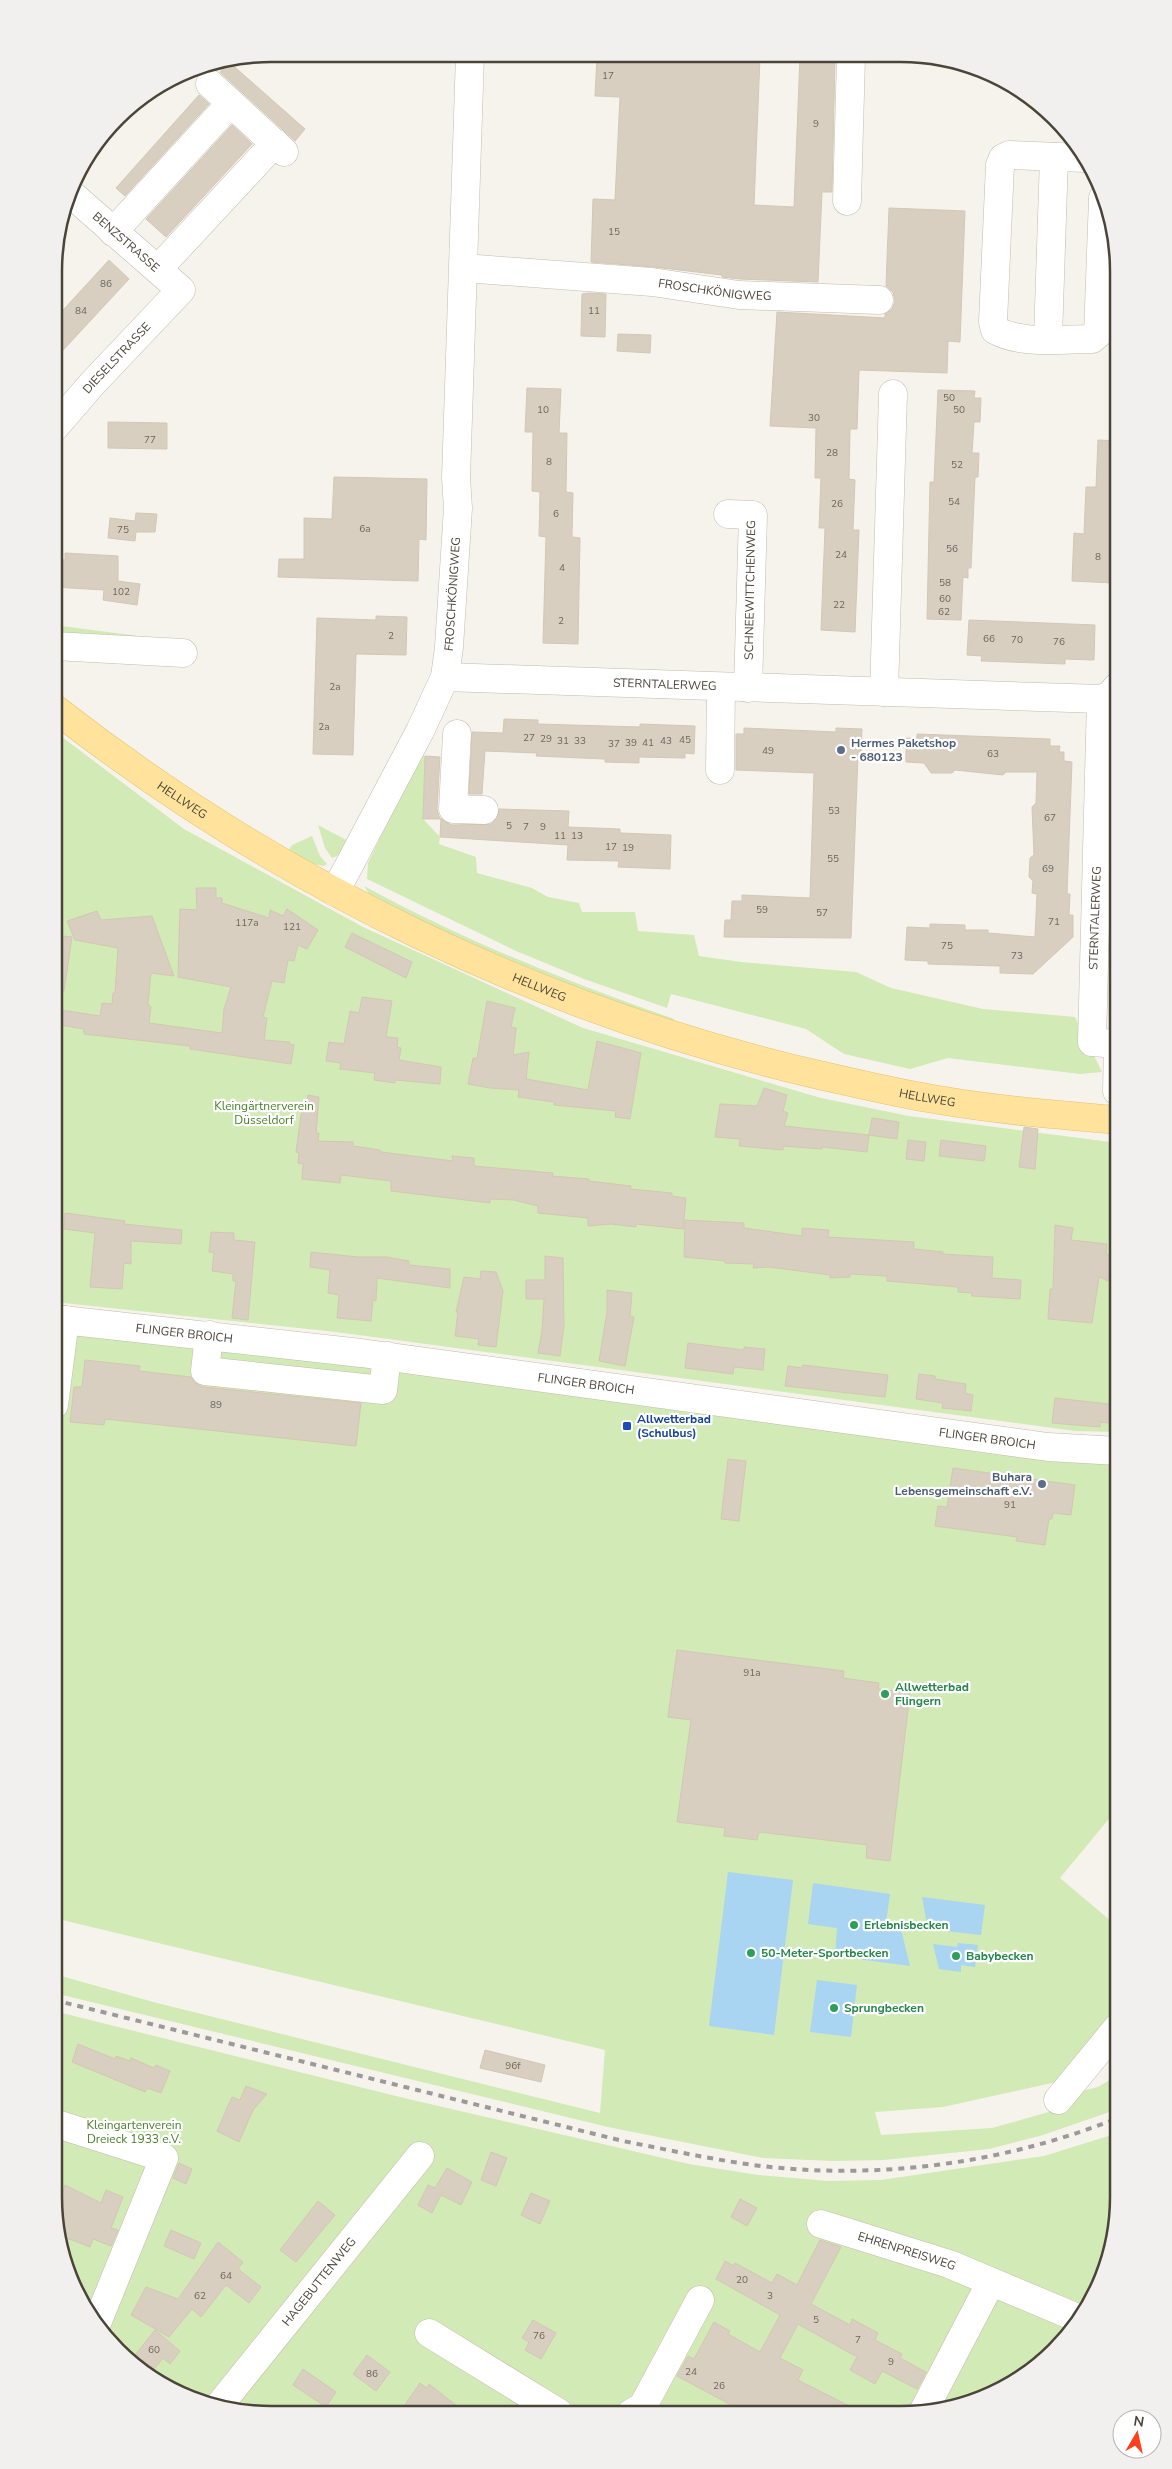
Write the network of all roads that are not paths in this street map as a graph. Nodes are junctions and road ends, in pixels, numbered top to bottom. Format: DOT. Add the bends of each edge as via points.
graph roads {
  1 [pos="470,62"];
  2 [pos="851,62"];
  3 [pos="210,84"];
  4 [pos="231,103"];
  5 [pos="1054,157"];
  6 [pos="1075,158"];
  7 [pos="76,199"];
  8 [pos="847,201"];
  9 [pos="1102,219"];
  10 [pos="113,232"];
  11 [pos="464,268"];
  12 [pos="158,269"];
  13 [pos="181,290"];
  14 [pos="879,300"];
  15 [pos="1048,338"];
  16 [pos="893,394"];
  17 [pos="62,419"];
  18 [pos="728,514"];
  19 [pos="62,646"];
  20 [pos="183,653"];
  21 [pos="445,677"];
  22 [pos="722,687"];
  23 [pos="748,688"];
  24 [pos="884,692"];
  25 [pos="1110,693"];
  26 [pos="62,714"];
  27 [pos="420,732"];
  28 [pos="720,770"];
  29 [pos="484,810"];
  30 [pos="335,892"];
  31 [pos="1110,1043"];
  32 [pos="1110,1105"];
  33 [pos="1084,1117"];
  34 [pos="1110,1119"];
  35 [pos="62,1319"];
  36 [pos="209,1335"];
  37 [pos="387,1356"];
  38 [pos="1110,1450"];
  39 [pos="1110,2038"];
  40 [pos="1058,2100"];
  41 [pos="62,2126"];
  42 [pos="420,2156"];
  43 [pos="821,2224"];
  44 [pos="991,2282"];
  45 [pos="700,2300"];
  46 [pos="1073,2315"];
  47 [pos="100,2316"];
  48 [pos="429,2333"];
  49 [pos="223,2400"];
  50 [pos="927,2405"];
  51 [pos="548,2406"];
  52 [pos="646,2406"];
  1 -- 11 [label="street, FROSCHKÖNIGWEG"];
  2 -- 8 [label="street"];
  3 -- 4 [label="street"];
  4 -- 10 [label="street"];
  4 -- 12 [label="street" via="279,147"];
  5 -- 6 [label="street"];
  5 -- 15 [label="street"];
  5 -- 15 [label="street" via="1009,154 1000,165 993,322 995,330 1002,334"];
  7 -- 10 [label="street, BENZSTRASSE"];
  9 -- 15 [label="street" via="1098,334 1092,339"];
  10 -- 12 [label="street, BENZSTRASSE"];
  11 -- 14 [label="street, FROSCHKÖNIGWEG" via="652,282 738,295"];
  11 -- 21 [label="street, FROSCHKÖNIGWEG" via="456,478 458,508"];
  12 -- 13 [label="street, BENZSTRASSE"];
  13 -- 17 [label="street, DIESELSTRASSE"];
  16 -- 24 [label="street"];
  18 -- 23 [label="street, SCHNEEWITTCHENWEG" via="753,515"];
  19 -- 20 [label="street"];
  21 -- 22 [label="street, STERNTALERWEG"];
  21 -- 27 [label="street, FROSCHKÖNIGWEG"];
  22 -- 23 [label="street, STERNTALERWEG"];
  22 -- 28 [label="street"];
  23 -- 24 [label="street, STERNTALERWEG"];
  24 -- 25 [label="street, STERNTALERWEG"];
  25 -- 31 [label="street, STERNTALERWEG" via="1092,1042"];
  26 -- 30 [label="main road, HELLWEG" via="209,819"];
  27 -- 29 [label="street" via="442,743 456,739 453,809"];
  27 -- 30 [label="street, FROSCHKÖNIGWEG"];
  30 -- 33 [label="main road, HELLWEG" via="447,948 556,995 719,1050 919,1097"];
  32 -- 33 [label="main road, HELLWEG"];
  33 -- 34 [label="main road, HELLWEG"];
  35 -- 36 [label="street, FLINGER BROICH"];
  36 -- 37 [label="street, FLINGER BROICH"];
  36 -- 37 [label="street" via="205,1371 383,1390"];
  37 -- 38 [label="street, FLINGER BROICH" via="1038,1446"];
  39 -- 40 [label="street"];
  41 -- 47 [label="street" via="164,2158"];
  42 -- 49 [label="street, HAGEBUTTENWEG"];
  43 -- 44 [label="street, EHRENPREISWEG" via="949,2264"];
  44 -- 46 [label="street, EHRENPREISWEG"];
  44 -- 50 [label="street"];
  45 -- 52 [label="street"];
  48 -- 51 [label="street"];
}
